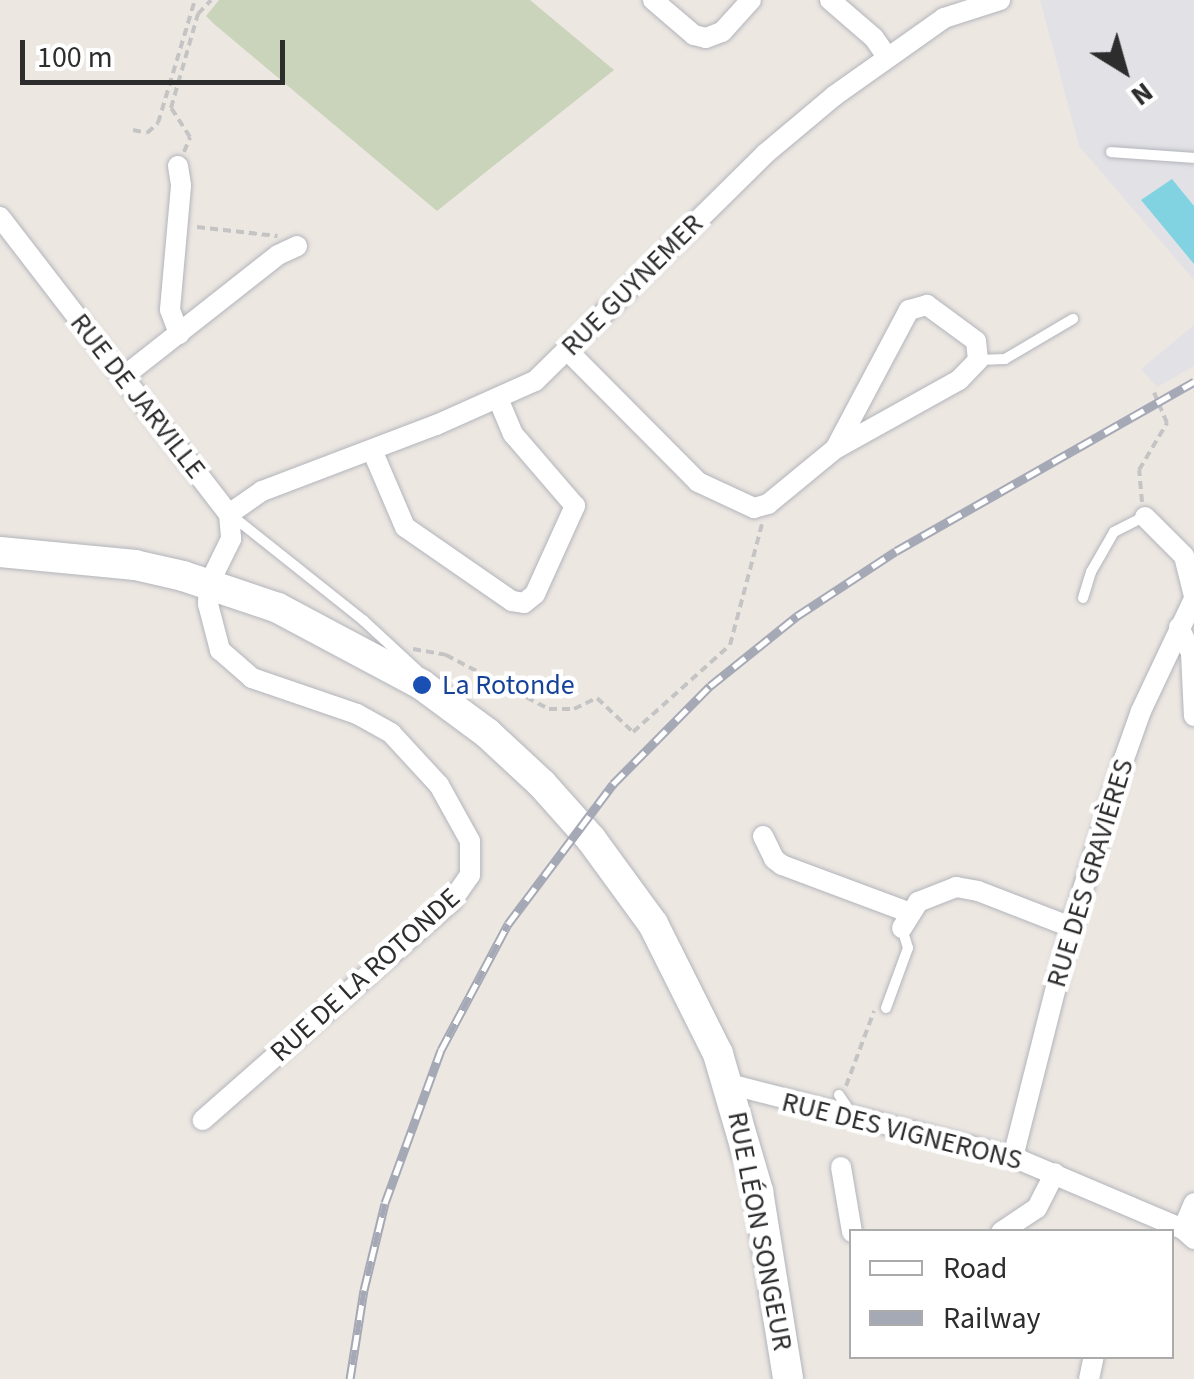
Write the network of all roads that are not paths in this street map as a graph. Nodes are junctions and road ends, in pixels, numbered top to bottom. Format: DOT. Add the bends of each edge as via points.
graph roads {
  1 [pos="653,0"];
  2 [pos="751,0"];
  3 [pos="830,0"];
  4 [pos="1000,0"];
  5 [pos="888,58"];
  6 [pos="1111,152"];
  7 [pos="1194,158"];
  8 [pos="178,166"];
  9 [pos="0,218"];
  10 [pos="297,246"];
  11 [pos="1073,319"];
  12 [pos="178,334"];
  13 [pos="567,350"];
  14 [pos="978,360"];
  15 [pos="123,378"];
  16 [pos="498,398"];
  17 [pos="836,449"];
  18 [pos="372,450"];
  19 [pos="229,514"];
  20 [pos="1145,516"];
  21 [pos="0,552"];
  22 [pos="210,584"];
  23 [pos="1082,598"];
  24 [pos="1194,598"];
  25 [pos="1179,627"];
  26 [pos="422,685"];
  27 [pos="1194,716"];
  28 [pos="763,836"];
  29 [pos="905,920"];
  30 [pos="1071,927"];
  31 [pos="886,1007"];
  32 [pos="729,1084"];
  33 [pos="840,1096"];
  34 [pos="852,1117"];
  35 [pos="203,1120"];
  36 [pos="1013,1157"];
  37 [pos="841,1167"];
  38 [pos="1055,1173"];
  39 [pos="1194,1203"];
  40 [pos="851,1229"];
  41 [pos="1006,1229"];
  42 [pos="1172,1229"];
  43 [pos="1176,1231"];
  44 [pos="788,1379"];
  1 -- 2 [label="street" via="706,38 722,32"];
  3 -- 5 [label="street"];
  4 -- 5 [label="street, RUE GUYNEMER" via="955,12"];
  5 -- 13 [label="street, RUE GUYNEMER" via="765,154"];
  6 -- 7 [label="lane"];
  8 -- 12 [label="street" via="170,310"];
  9 -- 15 [label="street, RUE DE JARVILLE"];
  10 -- 12 [label="street"];
  11 -- 14 [label="lane" via="1005,358"];
  12 -- 15 [label="street"];
  13 -- 16 [label="street, RUE GUYNEMER" via="535,382"];
  13 -- 17 [label="street" via="698,482 754,508"];
  14 -- 17 [label="street" via="958,380"];
  14 -- 17 [label="street" via="980,349 968,333 927,305 909,310"];
  15 -- 19 [label="street, RUE DE JARVILLE"];
  16 -- 18 [label="street, RUE GUYNEMER"];
  16 -- 18 [label="street" via="513,434 575,506 524,603 405,527"];
  18 -- 19 [label="street, RUE GUYNEMER" via="262,491"];
  19 -- 22 [label="street" via="230,539"];
  19 -- 26 [label="lane" via="399,651"];
  20 -- 23 [label="lane" via="1114,532"];
  20 -- 24 [label="street" via="1184,556"];
  21 -- 22 [label="street, RUE LÉON SONGEUR" via="135,565"];
  22 -- 26 [label="street, RUE LÉON SONGEUR" via="310,623"];
  22 -- 35 [label="street, RUE DE LA ROTONDE" via="210,622 230,662 252,678 357,714 391,733 450,801 473,862 452,901"];
  24 -- 25 [label="street, RUE DES GRAVIÈRES"];
  25 -- 27 [label="street" via="1191,653"];
  25 -- 30 [label="street, RUE DES GRAVIÈRES" via="1140,712"];
  26 -- 32 [label="street, RUE LÉON SONGEUR" via="528,771 613,867 674,960"];
  28 -- 29 [label="street" via="782,865"];
  29 -- 30 [label="street" via="943,890 966,887"];
  29 -- 31 [label="lane" via="908,948"];
  30 -- 36 [label="street, RUE DES GRAVIÈRES"];
  32 -- 34 [label="street, RUE DES VIGNERONS"];
  32 -- 44 [label="street, RUE LÉON SONGEUR" via="758,1191"];
  33 -- 34 [label="lane"];
  34 -- 36 [label="street, RUE DES VIGNERONS"];
  36 -- 38 [label="street, RUE DES VIGNERONS"];
  37 -- 40 [label="street"];
  38 -- 41 [label="street" via="1037,1208"];
  38 -- 42 [label="street, RUE DES VIGNERONS"];
  39 -- 43 [label="street"];
}
